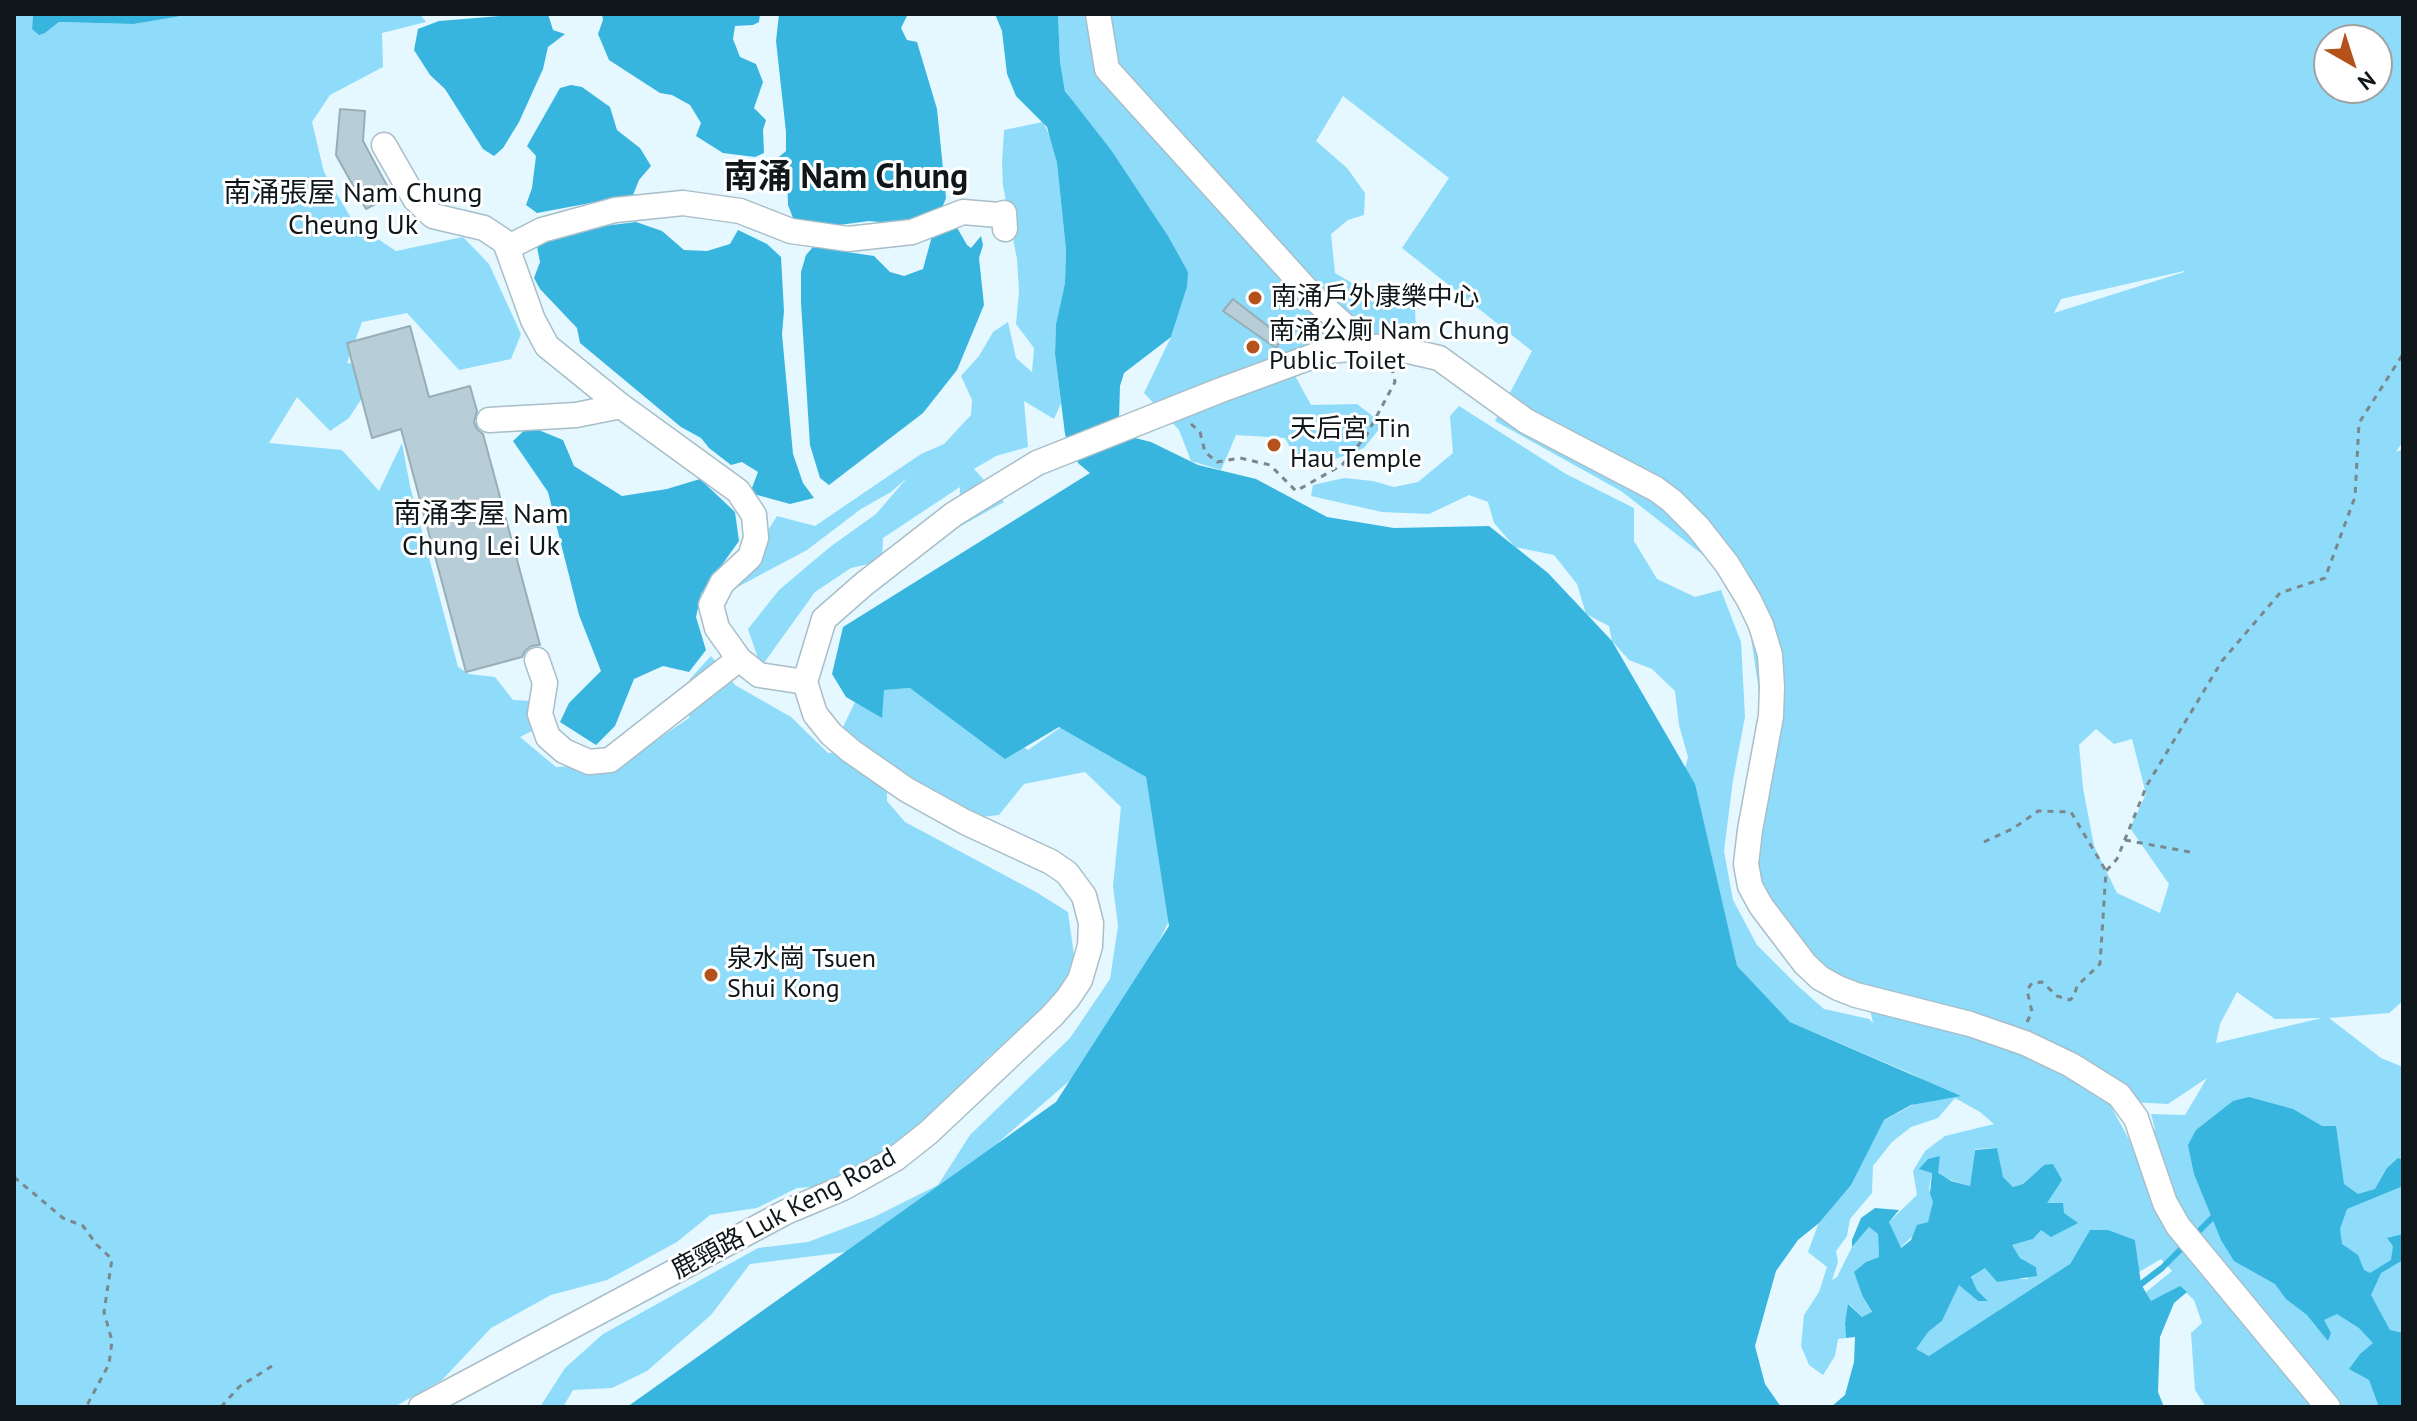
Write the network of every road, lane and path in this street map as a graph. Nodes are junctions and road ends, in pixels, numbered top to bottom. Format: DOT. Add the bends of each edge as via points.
graph roads {
  1 [pos="1098,14"];
  2 [pos="384,145"];
  3 [pos="1005,229"];
  4 [pos="507,248"];
  5 [pos="1378,347"];
  6 [pos="2403,354"];
  7 [pos="621,406"];
  8 [pos="1180,406"];
  9 [pos="489,420"];
  10 [pos="739,659"];
  11 [pos="537,660"];
  12 [pos="805,682"];
  13 [pos="2125,840"];
  14 [pos="1984,842"];
  15 [pos="2190,852"];
  16 [pos="2106,871"];
  17 [pos="2009,1037"];
  18 [pos="14,1177"];
  19 [pos="275,1364"];
  20 [pos="86,1407"];
  21 [pos="221,1407"];
  22 [pos="421,1407"];
  23 [pos="2328,1407"];
  1 -- 5 [label="street" via="1107,69 1317,301"];
  2 -- 4 [label="street" via="415,199 433,216 484,228"];
  3 -- 4 [label="street" via="1004,213 963,212 912,232 848,239 791,231 740,211 683,203 615,210 542,230"];
  4 -- 7 [label="street" via="547,346"];
  5 -- 8 [label="street" via="1327,351"];
  5 -- 8 [label="path" via="1395,382 1366,436 1342,465 1296,491 1270,465 1240,458 1217,462 1205,452 1200,432"];
  5 -- 17 [label="street" via="1439,358 1526,421 1656,489 1698,527 1743,589 1770,655 1771,716 1746,864 1757,899 1805,964 1829,983"];
  6 -- 13 [label="path" via="2359,423 2355,497 2325,578 2280,593 2222,661 2147,785"];
  7 -- 9 [label="street" via="576,415"];
  7 -- 10 [label="street" via="738,491 754,515 756,538 750,557 722,583 711,605 717,628"];
  8 -- 12 [label="street" via="1037,463 954,514 824,619"];
  10 -- 11 [label="street" via="610,760 589,762 548,737 540,714 545,683"];
  10 -- 12 [label="street" via="759,675"];
  12 -- 22 [label="street, 鹿頸路 Luk Keng Road" via="815,714 851,751 942,811 1067,873 1084,896 1091,923 1080,980 1052,1016 895,1159"];
  13 -- 15 [label="path"];
  13 -- 16 [label="path"];
  14 -- 16 [label="path" via="2038,811 2071,812"];
  16 -- 17 [label="path" via="2100,964 2070,1000 2040,981 2030,984 2031,1018"];
  17 -- 23 [label="street" via="2071,1065 2128,1104 2178,1226"];
  18 -- 20 [label="path" via="63,1218 83,1226 112,1259 104,1312 112,1341 109,1364"];
  19 -- 21 [label="path" via="239,1387"];
}
